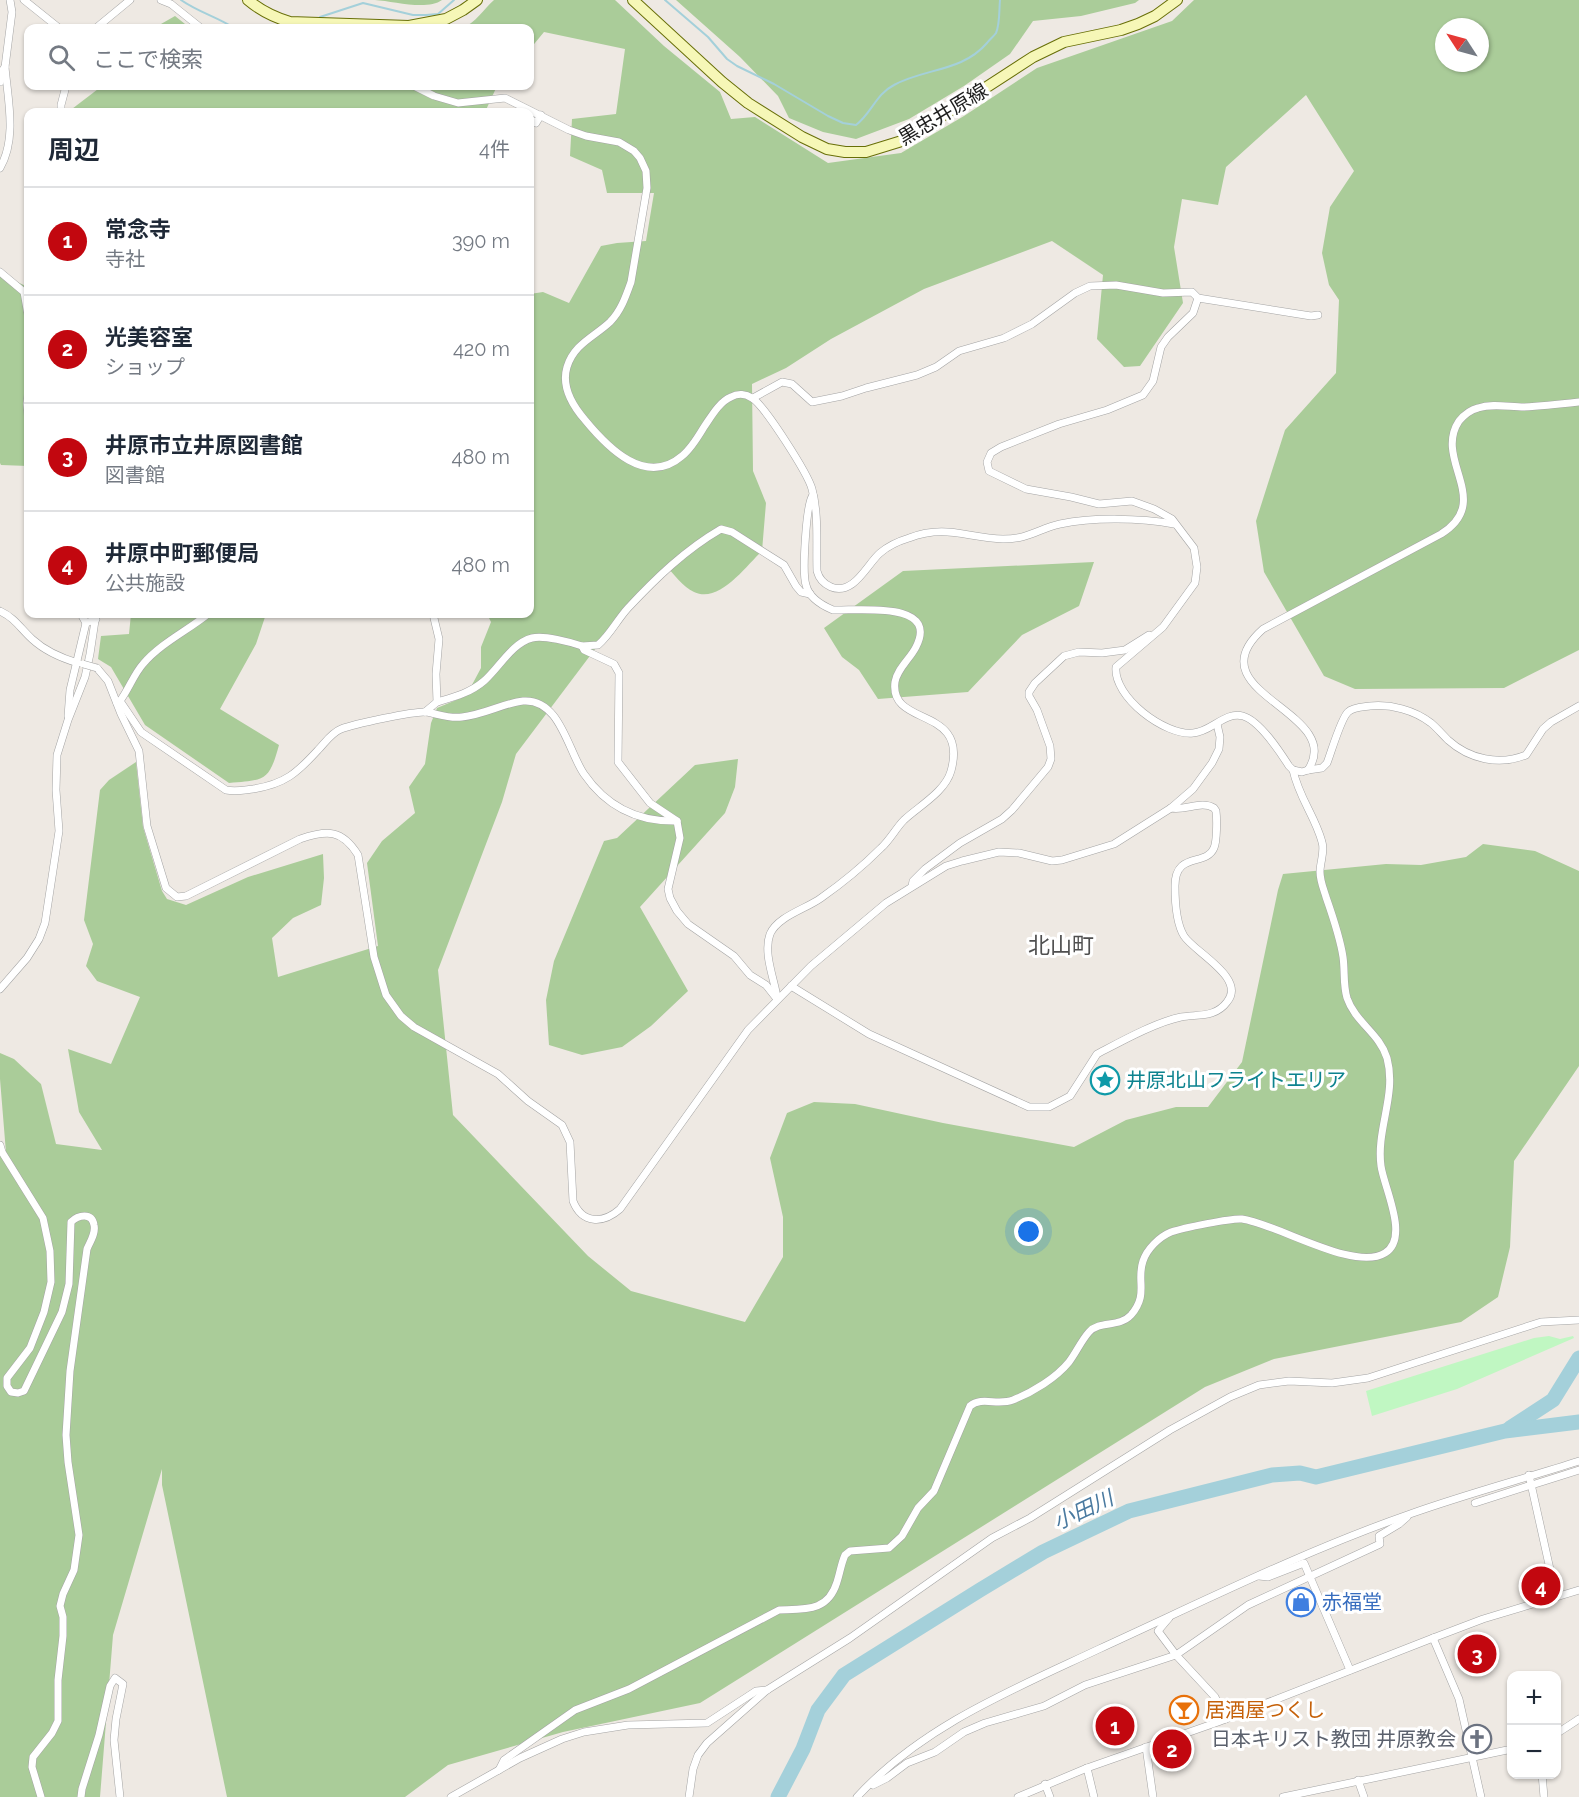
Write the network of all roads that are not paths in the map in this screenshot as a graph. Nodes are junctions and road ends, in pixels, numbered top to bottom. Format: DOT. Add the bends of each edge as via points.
graph roads {
  1 [pos="10,0"];
  2 [pos="24,0"];
  3 [pos="130,0"];
  4 [pos="161,0"];
  5 [pos="248,0"];
  6 [pos="477,0"];
  7 [pos="633,0"];
  8 [pos="1177,0"];
  9 [pos="54,24"];
  10 [pos="101,24"];
  11 [pos="196,24"];
  12 [pos="312,24"];
  13 [pos="422,24"];
  14 [pos="5,67"];
  15 [pos="0,82"];
  16 [pos="65,90"];
  17 [pos="423,90"];
  18 [pos="61,108"];
  19 [pos="526,108"];
  20 [pos="534,112"];
  21 [pos="541,115"];
  22 [pos="534,122"];
  23 [pos="0,168"];
  24 [pos="0,272"];
  25 [pos="24,292"];
  26 [pos="1198,298"];
  27 [pos="1318,315"];
  28 [pos="753,399"];
  29 [pos="1579,402"];
  30 [pos="813,495"];
  31 [pos="1174,524"];
  32 [pos="810,594"];
  33 [pos="0,610"];
  34 [pos="83,618"];
  35 [pos="93,618"];
  36 [pos="96,618"];
  37 [pos="202,618"];
  38 [pos="434,618"];
  39 [pos="86,623"];
  40 [pos="1152,638"];
  41 [pos="582,646"];
  42 [pos="80,663"];
  43 [pos="118,702"];
  44 [pos="437,702"];
  45 [pos="1579,706"];
  46 [pos="425,712"];
  47 [pos="68,720"];
  48 [pos="1217,724"];
  49 [pos="1293,770"];
  50 [pos="1308,770"];
  51 [pos="1171,808"];
  52 [pos="676,821"];
  53 [pos="912,887"];
  54 [pos="791,986"];
  55 [pos="0,989"];
  56 [pos="777,999"];
  57 [pos="0,1145"];
  58 [pos="1579,1320"];
  59 [pos="1579,1461"];
  60 [pos="1579,1470"];
  61 [pos="1529,1476"];
  62 [pos="1475,1503"];
  63 [pos="1409,1514"];
  64 [pos="1259,1576"];
  65 [pos="1311,1576"];
  66 [pos="1579,1590"];
  67 [pos="1556,1596"];
  68 [pos="1171,1616"];
  69 [pos="1433,1638"];
  70 [pos="1176,1655"];
  71 [pos="1350,1670"];
  72 [pos="767,1690"];
  73 [pos="1226,1719"];
  74 [pos="1579,1719"];
  75 [pos="1561,1731"];
  76 [pos="1146,1747"];
  77 [pos="1507,1750"];
  78 [pos="1472,1757"];
  79 [pos="1087,1768"];
  80 [pos="500,1770"];
  81 [pos="1542,1779"];
  82 [pos="1359,1780"];
  83 [pos="1045,1784"];
  84 [pos="865,1788"];
  85 [pos="41,1797"];
  86 [pos="81,1797"];
  87 [pos="120,1797"];
  88 [pos="451,1797"];
  89 [pos="689,1797"];
  90 [pos="858,1797"];
  91 [pos="1018,1797"];
  92 [pos="1050,1797"];
  93 [pos="1094,1797"];
  94 [pos="1153,1797"];
  95 [pos="1283,1797"];
  96 [pos="1364,1797"];
  97 [pos="1481,1797"];
  98 [pos="1544,1797"];
  1 -- 14 [label="street"];
  2 -- 9 [label="street"];
  3 -- 10 [label="street"];
  4 -- 11 [label="street"];
  5 -- 12 [label="main road" via="275,18"];
  6 -- 13 [label="main road" via="446,19"];
  7 -- 8 [label="main road, 黒忠井原線" via="748,103 802,137 845,152 866,152 905,140 1033,57 1064,42 1138,24"];
  14 -- 15 [label="street"];
  14 -- 23 [label="street" via="10,129 9,149"];
  16 -- 18 [label="street"];
  17 -- 19 [label="street" via="458,103 505,98"];
  20 -- 21 [label="street"];
  21 -- 22 [label="street"];
  21 -- 28 [label="street" via="578,133 627,146 640,158 646,171 647,188 626,296 616,315 576,348 567,365 565,386 583,418 617,453 652,469 685,454 730,397 745,395"];
  24 -- 25 [label="street"];
  26 -- 27 [label="street"];
  26 -- 28 [label="street" via="1192,292 1090,286 1032,324 1004,338 959,351 917,375 812,402 792,384 782,382"];
  26 -- 31 [label="street" via="1193,313 1161,347 1154,381 1143,395 996,450 987,462 989,471 1026,489 1099,504 1132,501 1154,509"];
  28 -- 30 [label="street" via="779,432 809,481"];
  29 -- 50 [label="street" via="1490,406 1470,411 1458,423 1452,442 1464,499 1453,526 1253,638 1245,653 1245,669 1257,688 1310,736 1314,749"];
  30 -- 31 [label="street" via="817,571 823,582 836,588 851,585 890,546 924,532 950,531 1002,539 1026,537 1059,524 1090,521"];
  30 -- 32 [label="street" via="808,504 804,562 805,584"];
  31 -- 40 [label="street" via="1194,548 1197,574 1195,583"];
  32 -- 41 [label="street" via="801,592 784,565 721,529 665,570 598,645"];
  32 -- 56 [label="street" via="833,610 894,611 915,619 920,627 919,639 896,676 896,693 904,707 943,727 950,735 953,754 950,774 942,787 900,825 883,847 821,898 776,925 770,935 768,958"];
  33 -- 42 [label="street" via="12,616 44,648"];
  34 -- 39 [label="street"];
  35 -- 39 [label="street"];
  36 -- 47 [label="street" via="84,677"];
  37 -- 43 [label="street" via="151,655"];
  38 -- 44 [label="street" via="440,639"];
  39 -- 42 [label="street"];
  40 -- 48 [label="street" via="1116,667 1119,684 1129,701 1174,731 1193,733"];
  40 -- 53 [label="street" via="1149,635 1125,650 1064,656 1042,675 1029,696 1050,746 1048,767 1002,819 940,857 913,881"];
  41 -- 44 [label="street" via="530,638 473,689"];
  41 -- 52 [label="street" via="614,664 619,672 618,762 650,803"];
  42 -- 43 [label="street, bridge" via="97,668"];
  42 -- 47 [label="street" via="67,704"];
  43 -- 46 [label="street" via="141,732 234,792 285,780 339,730"];
  43 -- 56 [label="street" via="138,751 147,826 166,888 177,897 186,896 318,833 335,834 351,843 362,873 374,957 392,1006 427,1036 498,1074 562,1125 570,1142 573,1201 582,1215 590,1219 611,1217 620,1209 725,1059"];
  44 -- 46 [label="street"];
  45 -- 50 [label="street" via="1543,729 1526,755 1503,760 1468,754 1431,723 1398,707 1353,709 1343,718 1327,763"];
  46 -- 52 [label="street" via="458,718 524,701 536,703 554,715 585,776 614,804 649,820"];
  47 -- 55 [label="street" via="57,755 59,831 45,923 27,958"];
  48 -- 49 [label="street" via="1232,715 1245,716"];
  48 -- 51 [label="street" via="1219,749 1212,763 1193,789"];
  49 -- 50 [label="street"];
  49 -- 80 [label="street" via="1297,788 1323,842 1320,873 1344,959 1348,1001 1380,1043 1390,1071 1379,1153 1395,1219 1392,1247 1370,1259 1326,1250 1288,1233 1238,1219 1170,1232 1157,1240 1143,1261 1142,1290 1138,1305 1128,1318 1089,1331 1068,1364 1037,1388 1001,1404 976,1401 970,1406 944,1472 902,1536 889,1548 849,1551 835,1590 825,1603 797,1611 779,1610 629,1689 575,1710 504,1760"];
  51 -- 53 [label="street" via="1114,844 1062,860 999,852 946,866"];
  51 -- 54 [label="street" via="1205,804 1215,808 1214,848 1182,865 1175,877 1175,890 1181,931 1226,976 1232,993 1230,1000 1215,1013 1168,1021 1097,1054 1070,1096 1049,1107 1029,1107 869,1034"];
  52 -- 56 [label="street" via="680,838 668,889 670,898 688,924 734,957"];
  53 -- 54 [label="street" via="886,903"];
  54 -- 56 [label="street"];
  57 -- 85 [label="street" via="43,1218 50,1251 51,1282 44,1312 30,1348 8,1378 11,1392 24,1391 62,1312 69,1284 71,1222 83,1215 94,1224 70,1371 66,1435 80,1535 75,1569 60,1606 63,1636 58,1721 33,1757"];
  58 -- 72 [label="street" via="1541,1322 1368,1378 1259,1385 1230,1397 992,1538 850,1638"];
  59 -- 61 [label="street"];
  60 -- 62 [label="street"];
  61 -- 63 [label="street"];
  61 -- 67 [label="street"];
  63 -- 64 [label="street"];
  63 -- 65 [label="street" via="1379,1536 1380,1544"];
  64 -- 65 [label="street" via="1268,1577 1304,1563"];
  64 -- 68 [label="street"];
  65 -- 70 [label="street" via="1248,1605"];
  65 -- 71 [label="street"];
  66 -- 67 [label="street"];
  67 -- 69 [label="street"];
  68 -- 70 [label="street" via="1158,1631"];
  68 -- 84 [label="street" via="984,1704 935,1732"];
  69 -- 71 [label="street"];
  69 -- 78 [label="street" via="1459,1699"];
  70 -- 73 [label="street" via="1215,1697"];
  70 -- 84 [label="street" via="1085,1685 1044,1707 985,1723"];
  71 -- 73 [label="street"];
  72 -- 80 [label="street" via="756,1691 707,1723 628,1725 584,1732"];
  72 -- 89 [label="street" via="698,1755"];
  73 -- 76 [label="street"];
  74 -- 75 [label="street"];
  76 -- 79 [label="street"];
  76 -- 94 [label="street"];
  77 -- 78 [label="street"];
  78 -- 82 [label="street"];
  78 -- 97 [label="street"];
  79 -- 83 [label="street"];
  79 -- 93 [label="street"];
  80 -- 88 [label="street"];
  81 -- 98 [label="street"];
  82 -- 95 [label="street"];
  82 -- 96 [label="street"];
  83 -- 91 [label="street"];
  83 -- 92 [label="street"];
  84 -- 90 [label="street"];
  86 -- 87 [label="street" via="115,1678 123,1684 114,1740"];
}
